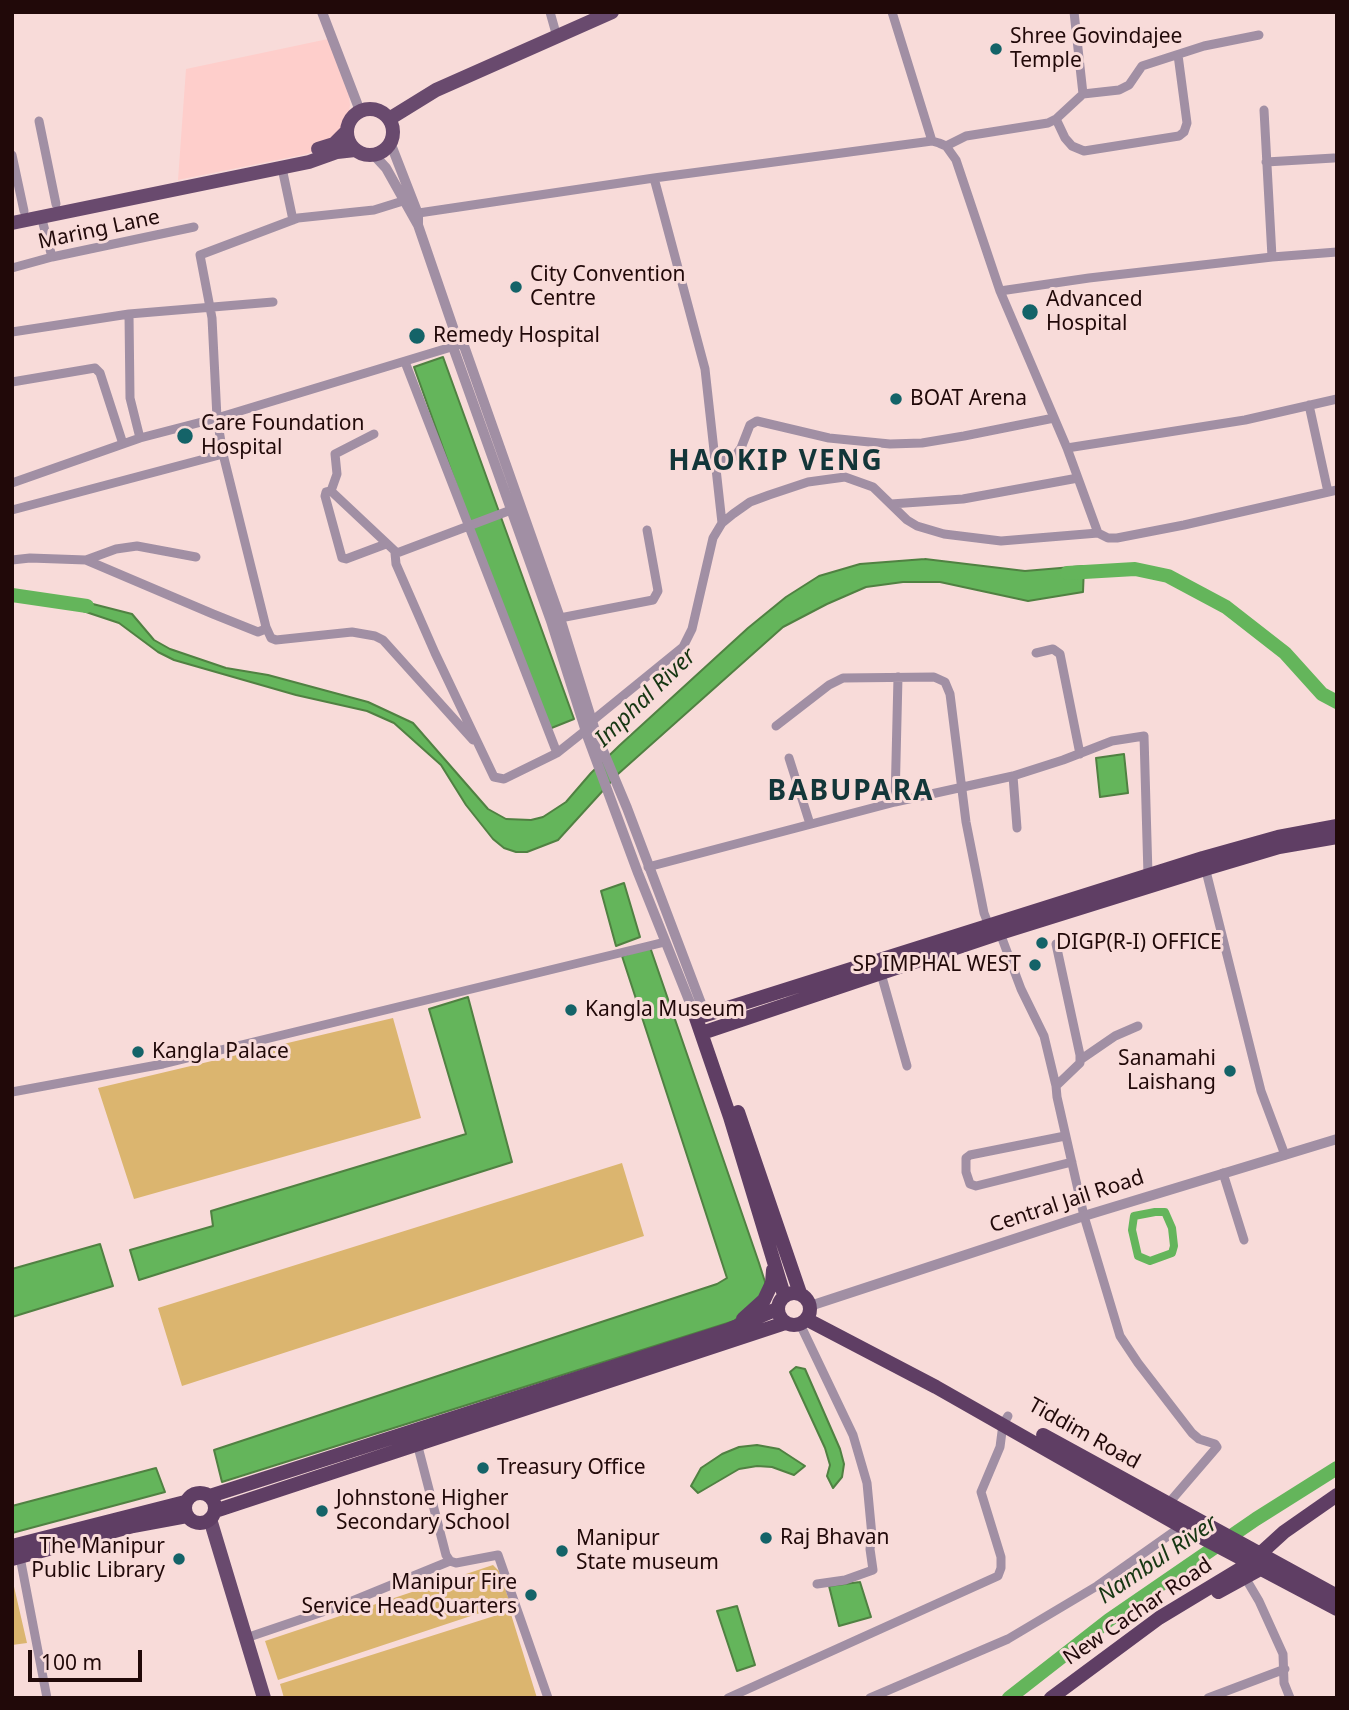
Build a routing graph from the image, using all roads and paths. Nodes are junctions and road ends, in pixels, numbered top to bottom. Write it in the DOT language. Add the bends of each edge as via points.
graph roads {
  1 [pos="322,12"];
  2 [pos="550,12"];
  3 [pos="612,12"];
  4 [pos="892,12"];
  5 [pos="1073,12"];
  6 [pos="592,17"];
  7 [pos="1258,36"];
  8 [pos="557,37"];
  9 [pos="1178,55"];
  10 [pos="1083,94"];
  11 [pos="1264,110"];
  12 [pos="360,111"];
  13 [pos="388,119"];
  14 [pos="1056,120"];
  15 [pos="39,121"];
  16 [pos="347,131"];
  17 [pos="932,141"];
  18 [pos="390,142"];
  19 [pos="946,146"];
  20 [pos="355,150"];
  21 [pos="12,155"];
  22 [pos="374,155"];
  23 [pos="1334,158"];
  24 [pos="1266,162"];
  25 [pos="282,168"];
  26 [pos="654,178"];
  27 [pos="403,201"];
  28 [pos="57,204"];
  29 [pos="18,212"];
  30 [pos="41,216"];
  31 [pos="415,218"];
  32 [pos="293,220"];
  33 [pos="12,223"];
  34 [pos="194,227"];
  35 [pos="1337,252"];
  36 [pos="52,257"];
  37 [pos="1272,257"];
  38 [pos="12,268"];
  39 [pos="1000,291"];
  40 [pos="273,302"];
  41 [pos="211,306"];
  42 [pos="129,314"];
  43 [pos="12,332"];
  44 [pos="458,345"];
  45 [pos="405,362"];
  46 [pos="12,382"];
  47 [pos="1337,399"];
  48 [pos="1309,405"];
  49 [pos="217,418"];
  50 [pos="1054,418"];
  51 [pos="374,434"];
  52 [pos="140,438"];
  53 [pos="123,444"];
  54 [pos="1067,448"];
  55 [pos="223,454"];
  56 [pos="714,457"];
  57 [pos="1078,478"];
  58 [pos="12,483"];
  59 [pos="331,491"];
  60 [pos="1332,491"];
  61 [pos="891,504"];
  62 [pos="12,510"];
  63 [pos="505,512"];
  64 [pos="722,523"];
  65 [pos="467,527"];
  66 [pos="647,530"];
  67 [pos="1098,533"];
  68 [pos="386,544"];
  69 [pos="395,553"];
  70 [pos="196,556"];
  71 [pos="12,560"];
  72 [pos="86,560"];
  73 [pos="560,618"];
  74 [pos="266,628"];
  75 [pos="1036,653"];
  76 [pos="898,677"];
  77 [pos="776,726"];
  78 [pos="590,731"];
  79 [pos="480,748"];
  80 [pos="557,754"];
  81 [pos="1080,754"];
  82 [pos="789,758"];
  83 [pos="1013,776"];
  84 [pos="962,787"];
  85 [pos="895,802"];
  86 [pos="622,809"];
  87 [pos="810,824"];
  88 [pos="1337,826"];
  89 [pos="1017,828"];
  90 [pos="1337,837"];
  91 [pos="1204,863"];
  92 [pos="648,867"];
  93 [pos="1148,875"];
  94 [pos="994,929"];
  95 [pos="665,942"];
  96 [pos="1056,944"];
  97 [pos="879,966"];
  98 [pos="807,989"];
  99 [pos="701,1016"];
  100 [pos="1138,1026"];
  101 [pos="706,1032"];
  102 [pos="1080,1060"];
  103 [pos="906,1066"];
  104 [pos="1056,1086"];
  105 [pos="12,1092"];
  106 [pos="1065,1136"];
  107 [pos="1337,1139"];
  108 [pos="1285,1154"];
  109 [pos="1072,1162"];
  110 [pos="1223,1173"];
  111 [pos="1084,1216"];
  112 [pos="1244,1240"];
  113 [pos="774,1262"];
  114 [pos="800,1293"];
  115 [pos="784,1295"];
  116 [pos="777,1309"];
  117 [pos="807,1315"];
  118 [pos="785,1323"];
  119 [pos="728,1330"];
  120 [pos="1005,1420"];
  121 [pos="417,1443"];
  122 [pos="1337,1494"];
  123 [pos="210,1496"];
  124 [pos="1168,1504"];
  125 [pos="186,1509"];
  126 [pos="209,1517"];
  127 [pos="1186,1522"];
  128 [pos="1205,1532"];
  129 [pos="15,1554"];
  130 [pos="450,1561"];
  131 [pos="1251,1564"];
  132 [pos="817,1584"];
  133 [pos="226,1587"];
  134 [pos="1337,1596"];
  135 [pos="1337,1609"];
  136 [pos="246,1638"];
  137 [pos="1285,1669"];
  138 [pos="892,1688"];
  139 [pos="47,1698"];
  140 [pos="255,1698"];
  141 [pos="264,1698"];
  142 [pos="548,1698"];
  143 [pos="728,1698"];
  144 [pos="870,1698"];
  145 [pos="897,1698"];
  146 [pos="1051,1698"];
  147 [pos="1065,1698"];
  148 [pos="1208,1698"];
  149 [pos="1290,1698"];
  1 -- 12 [label="street"];
  2 -- 8 [label="street"];
  3 -- 6 [label="main road"];
  4 -- 17 [label="street"];
  5 -- 10 [label="street"];
  6 -- 8 [label="main road"];
  7 -- 9 [label="street"];
  8 -- 13 [label="main road" via="436,90"];
  9 -- 10 [label="street" via="1142,66 1124,88"];
  9 -- 14 [label="street" via="1187,123 1179,135 1084,151 1065,138"];
  10 -- 14 [label="street"];
  11 -- 24 [label="street"];
  12 -- 13 [label="main road" via="375,110"];
  12 -- 16 [label="main road" via="349,121"];
  13 -- 18 [label="main road" via="393,135"];
  14 -- 19 [label="street" via="966,136"];
  15 -- 28 [label="street"];
  16 -- 20 [label="main road"];
  16 -- 28 [label="main road" via="334,144 307,154"];
  17 -- 19 [label="street"];
  17 -- 26 [label="street"];
  18 -- 22 [label="main road"];
  18 -- 31 [label="street"];
  19 -- 39 [label="street" via="956,160"];
  20 -- 22 [label="main road"];
  20 -- 25 [label="main road"];
  21 -- 29 [label="street"];
  22 -- 27 [label="street"];
  23 -- 24 [label="street"];
  24 -- 37 [label="street"];
  25 -- 30 [label="main road"];
  25 -- 32 [label="street"];
  26 -- 31 [label="street"];
  26 -- 56 [label="street" via="705,369"];
  27 -- 31 [label="street"];
  27 -- 32 [label="street" via="374,211"];
  28 -- 29 [label="main road"];
  30 -- 33 [label="main road"];
  30 -- 36 [label="street"];
  31 -- 44 [label="street"];
  32 -- 41 [label="street" via="202,253"];
  34 -- 36 [label="street, Maring Lane"];
  35 -- 37 [label="street"];
  36 -- 38 [label="street, Maring Lane"];
  37 -- 39 [label="street"];
  39 -- 50 [label="street"];
  40 -- 41 [label="street"];
  41 -- 42 [label="street"];
  41 -- 49 [label="street"];
  42 -- 43 [label="street"];
  42 -- 52 [label="street" via="130,392"];
  44 -- 45 [label="street"];
  44 -- 63 [label="street"];
  44 -- 73 [label="street"];
  45 -- 49 [label="street"];
  45 -- 65 [label="street"];
  46 -- 53 [label="street" via="95,368"];
  47 -- 48 [label="street"];
  48 -- 54 [label="street" via="1245,421"];
  48 -- 60 [label="street"];
  49 -- 52 [label="street"];
  49 -- 55 [label="street"];
  50 -- 54 [label="street"];
  50 -- 56 [label="street" via="922,443 829,438 757,421 750,425 735,456"];
  51 -- 59 [label="street" via="335,454 337,473"];
  52 -- 53 [label="street"];
  53 -- 58 [label="street"];
  54 -- 57 [label="street"];
  55 -- 62 [label="street"];
  55 -- 74 [label="street"];
  56 -- 64 [label="street"];
  57 -- 61 [label="street" via="963,499"];
  57 -- 67 [label="street"];
  59 -- 68 [label="street"];
  59 -- 68 [label="street" via="325,496 342,558"];
  60 -- 67 [label="street" via="1184,526 1117,538"];
  61 -- 64 [label="street" via="864,483 836,478 808,482 750,502"];
  61 -- 67 [label="street" via="917,526 944,534 1001,541"];
  63 -- 65 [label="street"];
  63 -- 78 [label="street"];
  64 -- 78 [label="street" via="713,538 689,639"];
  65 -- 69 [label="street"];
  65 -- 80 [label="street"];
  66 -- 73 [label="street" via="658,591 653,600"];
  68 -- 69 [label="street"];
  69 -- 79 [label="street"];
  70 -- 72 [label="street" via="137,546"];
  71 -- 72 [label="street"];
  72 -- 74 [label="street" via="258,632"];
  73 -- 78 [label="street"];
  74 -- 79 [label="street" via="276,640 352,632 383,640"];
  75 -- 81 [label="street" via="1053,649 1060,654"];
  76 -- 77 [label="street" via="837,681"];
  76 -- 84 [label="street" via="934,677 948,686"];
  76 -- 85 [label="street"];
  78 -- 80 [label="street"];
  78 -- 86 [label="street"];
  79 -- 80 [label="street" via="492,775 499,779"];
  81 -- 83 [label="street"];
  81 -- 93 [label="street" via="1112,741 1144,736"];
  82 -- 87 [label="street"];
  83 -- 84 [label="street"];
  83 -- 89 [label="street"];
  84 -- 85 [label="street"];
  84 -- 94 [label="street" via="979,891"];
  85 -- 87 [label="street"];
  86 -- 92 [label="street"];
  86 -- 95 [label="street"];
  87 -- 92 [label="street"];
  88 -- 91 [label="highway" via="1278,836"];
  90 -- 91 [label="highway"];
  91 -- 93 [label="highway"];
  91 -- 94 [label="highway"];
  91 -- 108 [label="street" via="1254,1065"];
  92 -- 99 [label="street"];
  93 -- 94 [label="highway"];
  94 -- 97 [label="highway"];
  94 -- 104 [label="street" via="1044,1036"];
  95 -- 99 [label="street"];
  95 -- 105 [label="street" via="163,1064"];
  96 -- 102 [label="street"];
  97 -- 98 [label="highway"];
  97 -- 103 [label="street"];
  98 -- 99 [label="highway"];
  98 -- 101 [label="highway"];
  99 -- 101 [label="highway"];
  100 -- 102 [label="street"];
  101 -- 113 [label="highway"];
  101 -- 114 [label="highway"];
  102 -- 104 [label="street"];
  104 -- 106 [label="street"];
  106 -- 109 [label="street"];
  106 -- 109 [label="street" via="970,1155 966,1172 970,1184 976,1186"];
  107 -- 108 [label="street, Central Jail Road"];
  108 -- 110 [label="street, Central Jail Road"];
  109 -- 111 [label="street"];
  110 -- 111 [label="street, Central Jail Road"];
  110 -- 112 [label="street"];
  111 -- 117 [label="street, Central Jail Road"];
  111 -- 124 [label="street" via="1120,1336 1192,1433 1217,1447"];
  113 -- 115 [label="highway"];
  113 -- 119 [label="highway" via="764,1300"];
  114 -- 115 [label="highway"];
  114 -- 117 [label="highway"];
  115 -- 116 [label="highway"];
  116 -- 118 [label="highway"];
  116 -- 119 [label="highway"];
  117 -- 118 [label="highway"];
  117 -- 120 [label="highway"];
  117 -- 132 [label="street" via="853,1434 867,1483 872,1536 873,1570"];
  118 -- 121 [label="highway"];
  119 -- 123 [label="highway"];
  120 -- 124 [label="highway, Tiddim Road"];
  120 -- 127 [label="highway"];
  120 -- 143 [label="street" via="1000,1447 981,1492 1001,1557 998,1576"];
  121 -- 126 [label="highway"];
  121 -- 130 [label="street"];
  122 -- 131 [label="highway" via="1299,1520"];
  123 -- 125 [label="highway" via="195,1492"];
  123 -- 126 [label="highway" via="215,1505"];
  124 -- 127 [label="highway, Tiddim Road"];
  125 -- 126 [label="highway" via="194,1522"];
  125 -- 129 [label="highway"];
  126 -- 133 [label="main road"];
  127 -- 128 [label="highway"];
  127 -- 138 [label="street" via="1097,1586 1008,1639"];
  128 -- 131 [label="highway"];
  128 -- 131 [label="highway"];
  129 -- 139 [label="street"];
  130 -- 136 [label="street"];
  130 -- 142 [label="street" via="498,1555"];
  131 -- 134 [label="highway"];
  131 -- 135 [label="highway"];
  131 -- 137 [label="street" via="1259,1601"];
  131 -- 146 [label="highway, New Cachar Road" via="1159,1618"];
  131 -- 147 [label="highway, New Cachar Road"];
  133 -- 136 [label="main road"];
  133 -- 140 [label="main road"];
  136 -- 141 [label="main road"];
  137 -- 148 [label="street"];
  137 -- 149 [label="street"];
  138 -- 144 [label="street"];
  138 -- 145 [label="street"];
}
